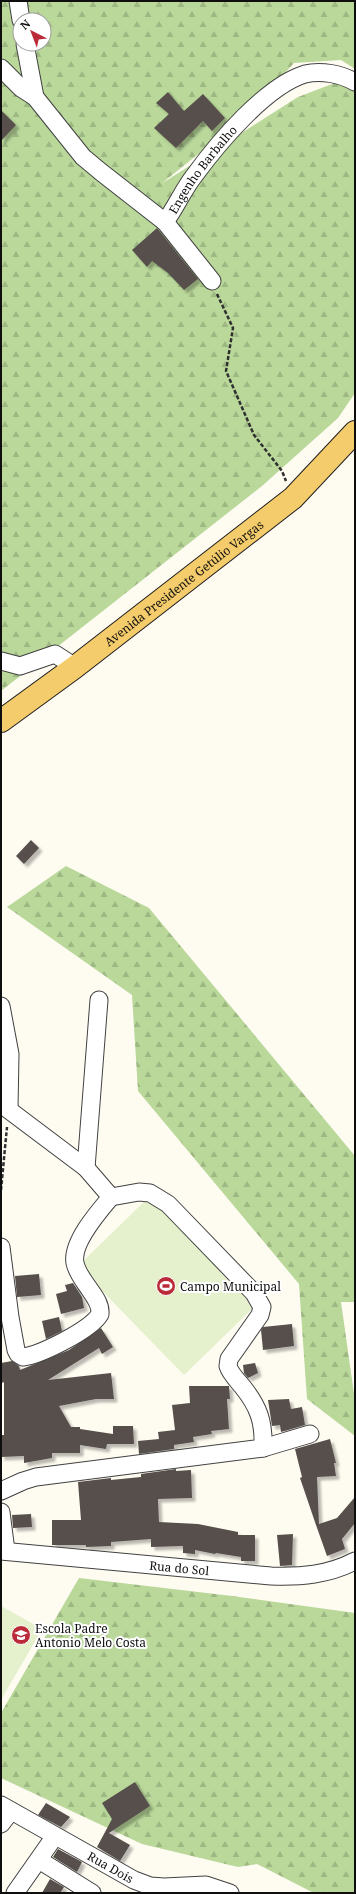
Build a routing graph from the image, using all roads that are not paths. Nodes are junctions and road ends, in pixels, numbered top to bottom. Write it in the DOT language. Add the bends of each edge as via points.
graph roads {
  1 [pos="18,1"];
  2 [pos="20,12"];
  3 [pos="27,52"];
  4 [pos="1,68"];
  5 [pos="355,82"];
  6 [pos="35,97"];
  7 [pos="165,222"];
  8 [pos="212,282"];
  9 [pos="355,432"];
  10 [pos="1,661"];
  11 [pos="75,667"];
  12 [pos="1,721"];
  13 [pos="99,1000"];
  14 [pos="1,1006"];
  15 [pos="5,1106"];
  16 [pos="86,1168"];
  17 [pos="111,1197"];
  18 [pos="1,1247"];
  19 [pos="310,1434"];
  20 [pos="263,1448"];
  21 [pos="1,1491"];
  22 [pos="1,1512"];
  23 [pos="4,1551"];
  24 [pos="355,1561"];
  25 [pos="4,1813"];
  26 [pos="55,1836"];
  27 [pos="39,1860"];
  28 [pos="224,1892"];
  29 [pos="15,1893"];
  30 [pos="92,1893"];
  1 -- 2 [label="street"];
  3 -- 6 [label="street"];
  4 -- 6 [label="street, Engenho Barbalho" via="21,88"];
  5 -- 7 [label="street, Engenho Barbalho" via="319,72 306,74 283,84 237,125 213,152 193,176"];
  6 -- 7 [label="street, Engenho Barbalho" via="83,157"];
  7 -- 8 [label="street"];
  9 -- 11 [label="main road, Avenida Presidente Getúlio Vargas" via="293,498"];
  10 -- 11 [label="street" via="20,666 55,654"];
  11 -- 12 [label="main road, Avenida Presidente Getúlio Vargas"];
  13 -- 16 [label="street"];
  14 -- 15 [label="street" via="10,1054"];
  15 -- 16 [label="street"];
  16 -- 17 [label="street"];
  17 -- 18 [label="street" via="92,1219 79,1244 75,1260 81,1276 99,1306 100,1314 92,1323 38,1354 23,1357 17,1353"];
  17 -- 20 [label="street" via="144,1192 168,1204 259,1301 262,1307 260,1315 229,1359 228,1366 260,1415 264,1432"];
  19 -- 20 [label="street"];
  20 -- 21 [label="street" via="36,1477 23,1480"];
  22 -- 23 [label="street"];
  23 -- 24 [label="street, Rua do Sol" via="300,1577 329,1572"];
  25 -- 26 [label="street, Rua Dois"];
  26 -- 27 [label="street"];
  26 -- 28 [label="street, Rua Dois" via="134,1880 150,1886 206,1885"];
  27 -- 29 [label="street"];
  27 -- 30 [label="street"];
}
